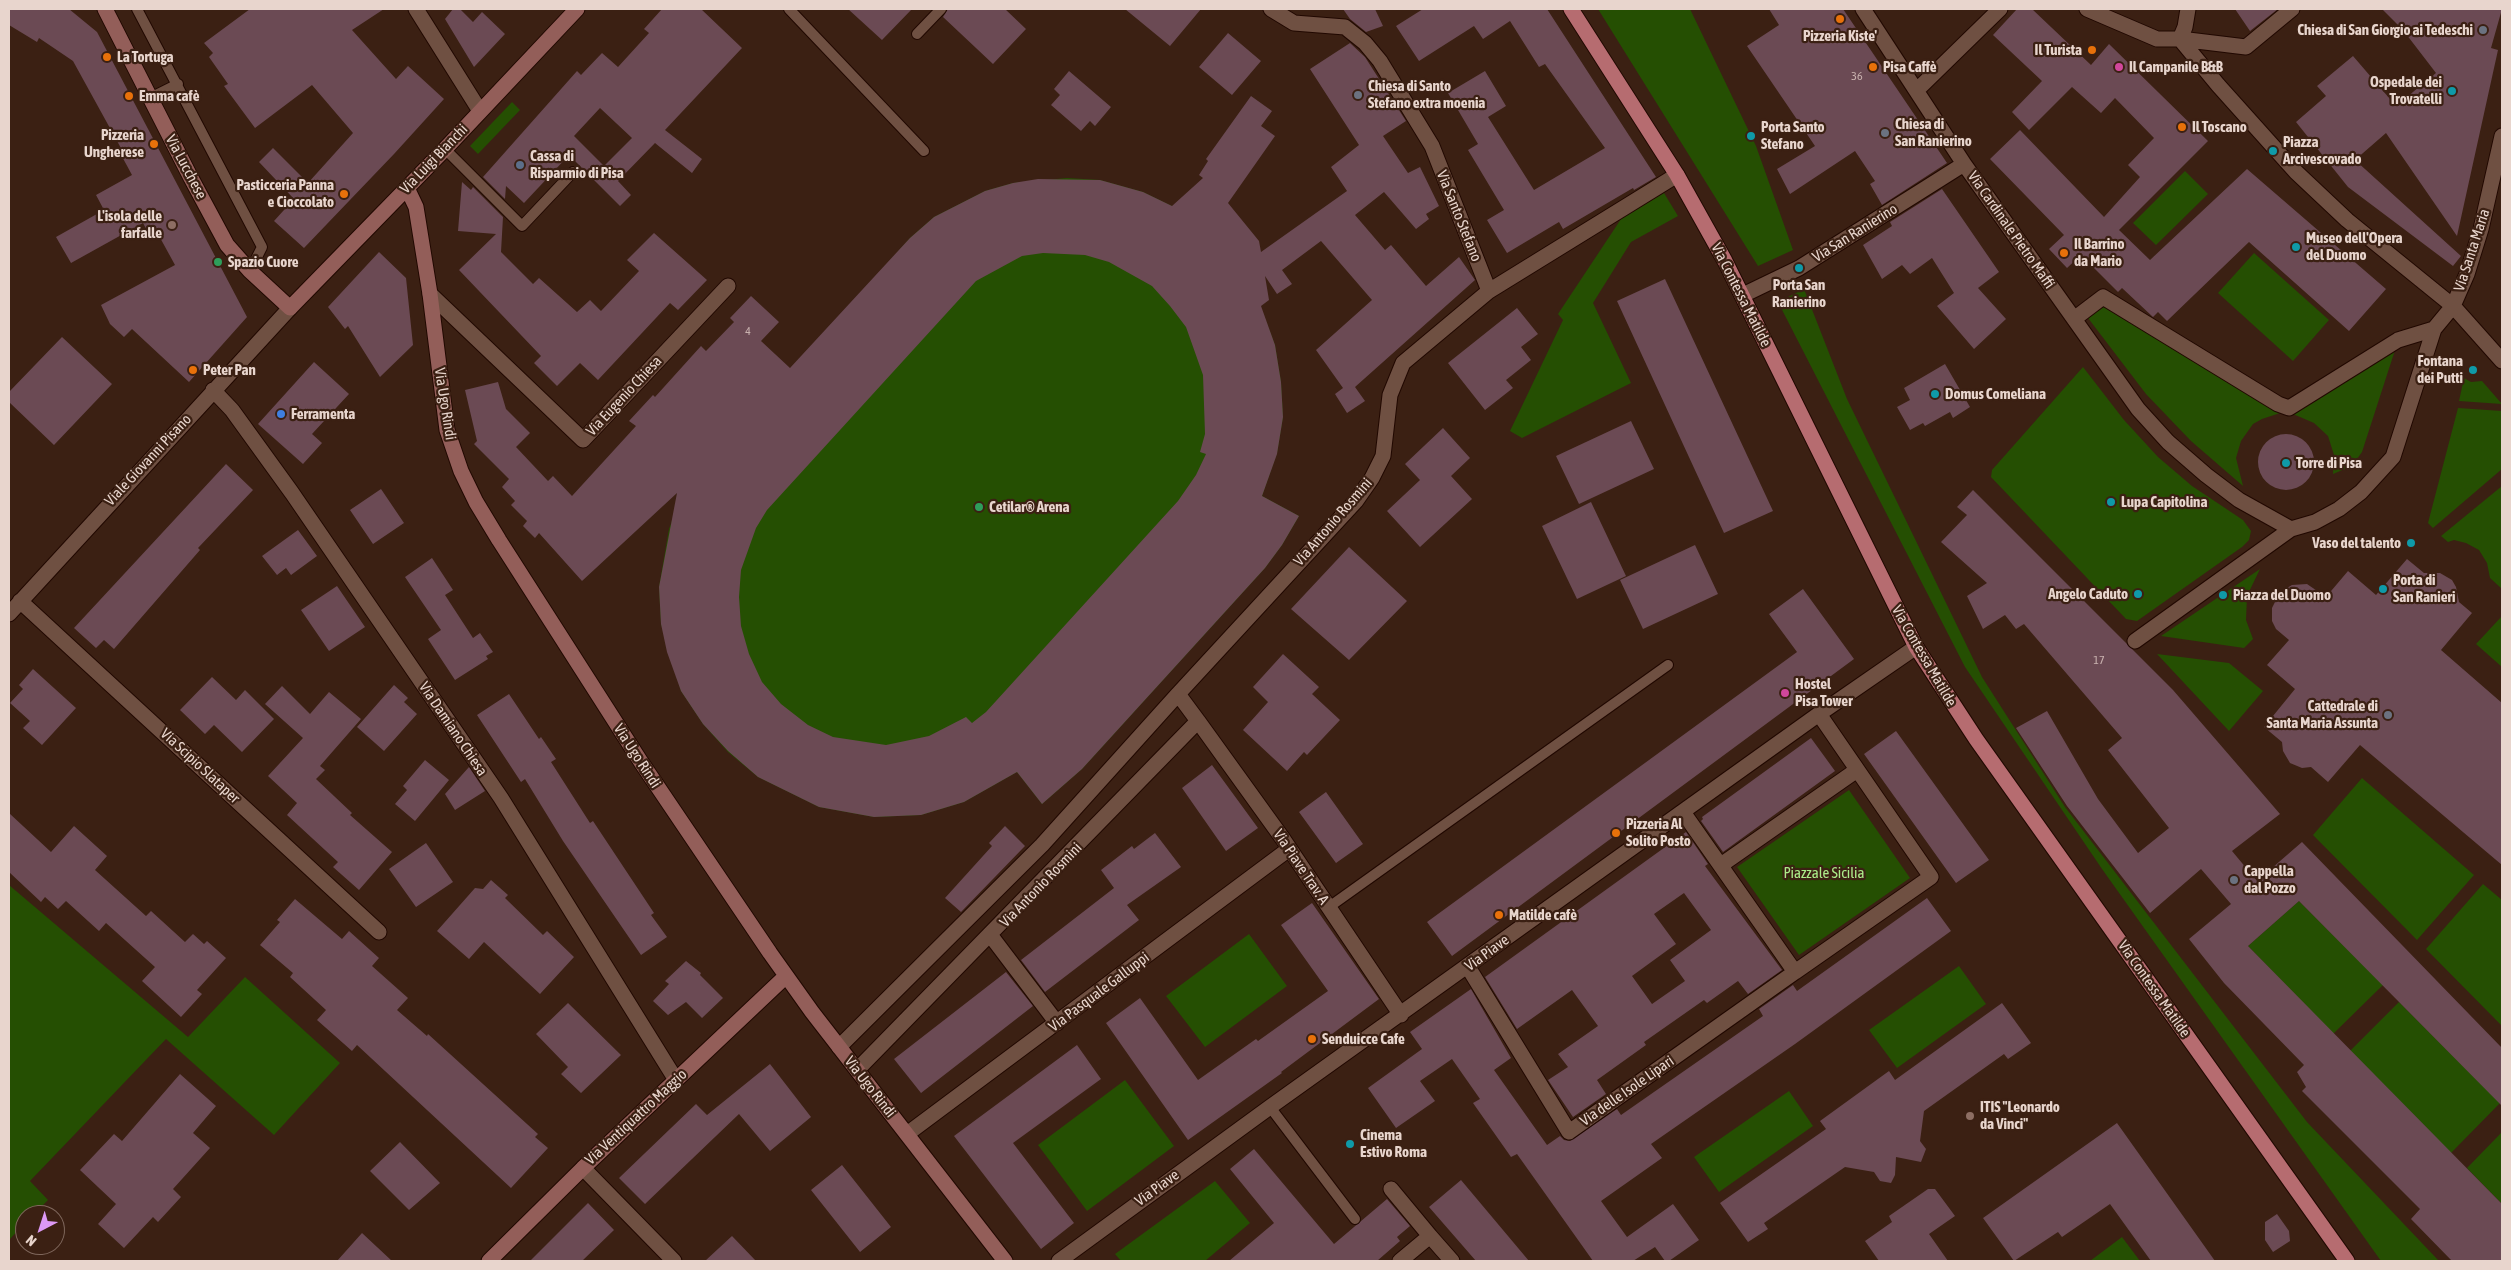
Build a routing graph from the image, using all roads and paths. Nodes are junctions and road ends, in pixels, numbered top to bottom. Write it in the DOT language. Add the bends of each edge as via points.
graph roads {
  1 [pos="105,9"];
  2 [pos="137,9"];
  3 [pos="416,9"];
  4 [pos="576,9"];
  5 [pos="789,9"];
  6 [pos="941,9"];
  7 [pos="1271,9"];
  8 [pos="1571,9"];
  9 [pos="1863,9"];
  10 [pos="2000,9"];
  11 [pos="2087,9"];
  12 [pos="2188,9"];
  13 [pos="2292,9"];
  14 [pos="917,34"];
  15 [pos="2180,39"];
  16 [pos="178,84"];
  17 [pos="1917,90"];
  18 [pos="150,98"];
  19 [pos="480,111"];
  20 [pos="2502,136"];
  21 [pos="445,149"];
  22 [pos="924,151"];
  23 [pos="1964,164"];
  24 [pos="573,172"];
  25 [pos="1677,175"];
  26 [pos="407,188"];
  27 [pos="250,271"];
  28 [pos="728,286"];
  29 [pos="1489,291"];
  30 [pos="430,294"];
  31 [pos="1742,295"];
  32 [pos="2453,306"];
  33 [pos="290,308"];
  34 [pos="2076,322"];
  35 [pos="2434,329"];
  36 [pos="2502,362"];
  37 [pos="213,390"];
  38 [pos="2290,529"];
  39 [pos="20,601"];
  40 [pos="9,614"];
  41 [pos="2135,641"];
  42 [pos="1916,647"];
  43 [pos="1668,665"];
  44 [pos="1178,694"];
  45 [pos="1819,714"];
  46 [pos="1198,721"];
  47 [pos="1857,770"];
  48 [pos="1683,812"];
  49 [pos="1290,849"];
  50 [pos="1721,865"];
  51 [pos="1329,907"];
  52 [pos="379,932"];
  53 [pos="990,936"];
  54 [pos="1468,967"];
  55 [pos="1795,972"];
  56 [pos="786,976"];
  57 [pos="1401,1015"];
  58 [pos="1057,1023"];
  59 [pos="839,1047"];
  60 [pos="857,1070"];
  61 [pos="676,1080"];
  62 [pos="1270,1107"];
  63 [pos="908,1134"];
  64 [pos="583,1168"];
  65 [pos="1391,1189"];
  66 [pos="1354,1219"];
  67 [pos="1430,1236"];
  68 [pos="489,1261"];
  69 [pos="674,1261"];
  70 [pos="1005,1261"];
  71 [pos="1060,1261"];
  72 [pos="1400,1261"];
  73 [pos="1452,1261"];
  74 [pos="2347,1261"];
  1 -- 18 [label="street, Via Lucchese"];
  2 -- 16 [label="lane"];
  3 -- 19 [label="street"];
  4 -- 19 [label="street, Via Luigi Bianchi"];
  5 -- 22 [label="lane"];
  6 -- 14 [label="lane"];
  7 -- 29 [label="street, Via Santo Stefano" via="1294,23 1345,27 1380,61 1432,146"];
  8 -- 25 [label="main road, Via Contessa Matilde"];
  9 -- 17 [label="street, Via Cardinale Pietro Maffi"];
  10 -- 17 [label="street"];
  11 -- 15 [label="street" via="2157,39"];
  12 -- 15 [label="street"];
  13 -- 15 [label="street" via="2246,47"];
  15 -- 32 [label="street" via="2296,172 2347,220"];
  16 -- 18 [label="lane"];
  16 -- 27 [label="lane" via="262,247"];
  17 -- 23 [label="street, Via Cardinale Pietro Maffi"];
  18 -- 27 [label="street, Via Lucchese" via="227,245"];
  19 -- 21 [label="street, Via Luigi Bianchi"];
  20 -- 32 [label="street, Via Santa Maria" via="2481,229"];
  21 -- 24 [label="lane" via="522,226"];
  21 -- 26 [label="street, Via Luigi Bianchi"];
  23 -- 31 [label="street, Via San Ranierino" via="1799,268"];
  23 -- 34 [label="street, Via Cardinale Pietro Maffi"];
  25 -- 29 [label="street"];
  25 -- 31 [label="main road, Via Contessa Matilde"];
  26 -- 30 [label="street, Via Ugo Rindi" via="416,207"];
  26 -- 33 [label="street, Via Luigi Bianchi"];
  27 -- 33 [label="street, Via Lucchese"];
  28 -- 30 [label="street, Via Eugenio Chiesa" via="583,440"];
  29 -- 44 [label="street, Via Antonio Rosmini" via="1403,363 1390,395 1383,456 1372,478 1356,501"];
  30 -- 56 [label="street, Via Ugo Rindi" via="447,430 476,502 641,762"];
  31 -- 42 [label="main road, Via Contessa Matilde"];
  32 -- 35 [label="street"];
  32 -- 36 [label="street"];
  33 -- 37 [label="street, Viale Giovanni Pisano"];
  34 -- 35 [label="street" via="2103,297 2289,408 2398,340"];
  34 -- 38 [label="street" via="2138,408 2168,442 2239,500"];
  35 -- 38 [label="street" via="2393,457 2339,509 2315,522"];
  37 -- 39 [label="street, Viale Giovanni Pisano"];
  37 -- 61 [label="street, Via Damiano Chiesa" via="232,410 292,493 501,798"];
  38 -- 41 [label="street"];
  39 -- 40 [label="street, Viale Giovanni Pisano"];
  39 -- 52 [label="street, Via Scipio Slataper"];
  42 -- 45 [label="street, Via Piave"];
  42 -- 74 [label="main road, Via Contessa Matilde" via="1976,739"];
  43 -- 51 [label="lane"];
  44 -- 46 [label="street"];
  44 -- 59 [label="street, Via Antonio Rosmini" via="1042,845"];
  45 -- 47 [label="street"];
  45 -- 48 [label="street, Via Piave"];
  46 -- 49 [label="street, Via Piave Trav. A"];
  46 -- 53 [label="street, Via Antonio Rosmini"];
  47 -- 50 [label="street"];
  47 -- 55 [label="street" via="1931,877"];
  48 -- 50 [label="street"];
  48 -- 54 [label="street, Via Piave"];
  49 -- 51 [label="street, Via Piave Trav. A"];
  49 -- 58 [label="street, Via Pasquale Galluppi"];
  50 -- 55 [label="street"];
  51 -- 57 [label="street, Via Piave Trav. A"];
  53 -- 58 [label="street"];
  53 -- 60 [label="street, Via Antonio Rosmini"];
  54 -- 55 [label="street, Via delle Isole Lipari" via="1569,1132"];
  54 -- 57 [label="street, Via Piave"];
  56 -- 59 [label="street, Via Ugo Rindi"];
  56 -- 61 [label="street, Via Ventiquattro Maggio"];
  57 -- 62 [label="street, Via Piave"];
  58 -- 63 [label="street, Via Pasquale Galluppi"];
  59 -- 60 [label="street, Via Ugo Rindi"];
  60 -- 63 [label="street, Via Ugo Rindi"];
  61 -- 64 [label="street, Via Ventiquattro Maggio"];
  62 -- 66 [label="lane"];
  62 -- 71 [label="street, Via Piave"];
  63 -- 70 [label="street, Via Ugo Rindi"];
  64 -- 68 [label="street, Via Ventiquattro Maggio"];
  64 -- 69 [label="street"];
  65 -- 67 [label="street"];
  67 -- 72 [label="street"];
  67 -- 73 [label="street"];
}
